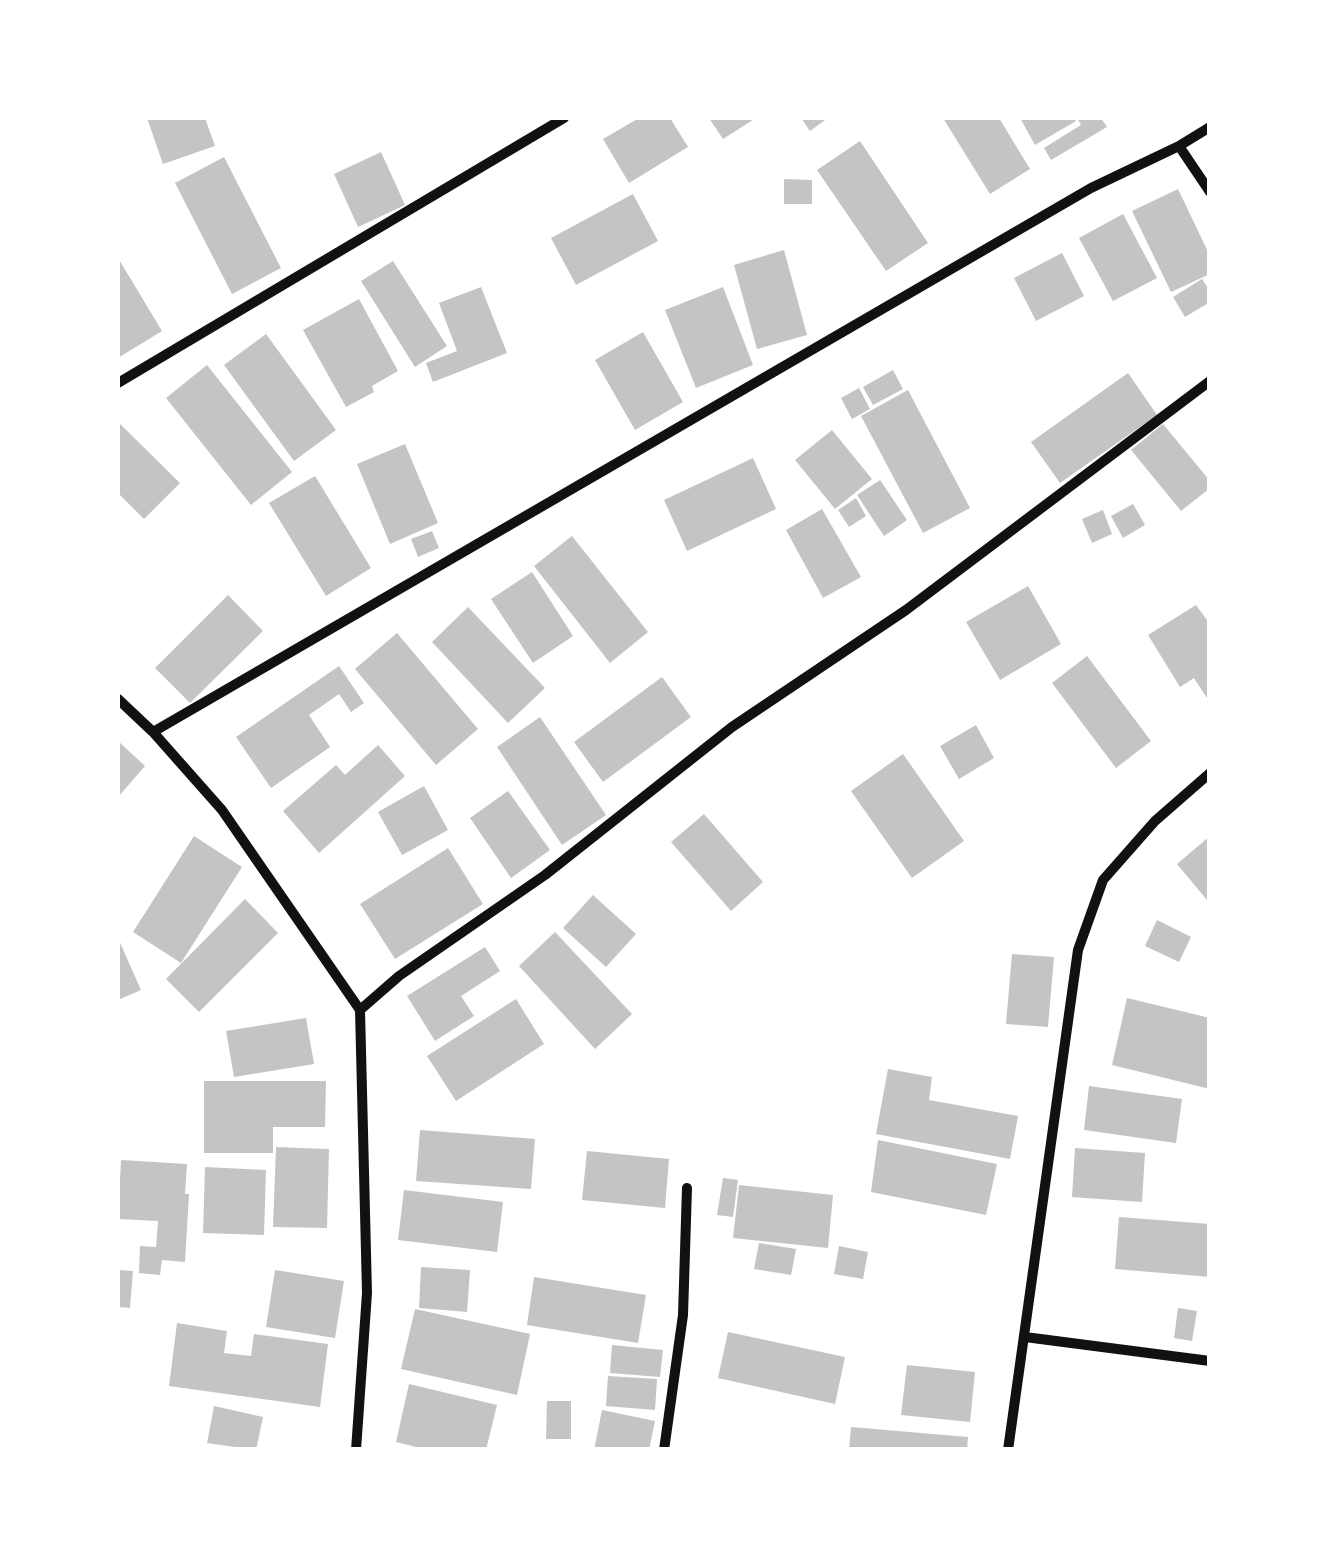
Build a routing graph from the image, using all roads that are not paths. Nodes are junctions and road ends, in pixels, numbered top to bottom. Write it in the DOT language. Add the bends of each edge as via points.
graph roads {
  1 [pos="564,118"];
  2 [pos="1210,127"];
  3 [pos="1179,146"];
  4 [pos="1210,192"];
  5 [pos="1210,381"];
  6 [pos="118,384"];
  7 [pos="118,699"];
  8 [pos="153,732"];
  9 [pos="1210,773"];
  10 [pos="360,1010"];
  11 [pos="687,1188"];
  12 [pos="1025,1337"];
  13 [pos="1210,1360"];
  14 [pos="356,1450"];
  15 [pos="664,1450"];
  16 [pos="1008,1450"];
  1 -- 6 [label="street"];
  2 -- 3 [label="street"];
  3 -- 4 [label="street"];
  3 -- 8 [label="street" via="1091,188"];
  5 -- 10 [label="street" via="906,610 732,727"];
  7 -- 8 [label="street"];
  8 -- 10 [label="street" via="222,810"];
  9 -- 12 [label="street" via="1155,820 1103,880 1078,950"];
  10 -- 14 [label="street" via="367,1293"];
  11 -- 15 [label="street" via="683,1315"];
  12 -- 13 [label="street"];
  12 -- 16 [label="street"];
}
